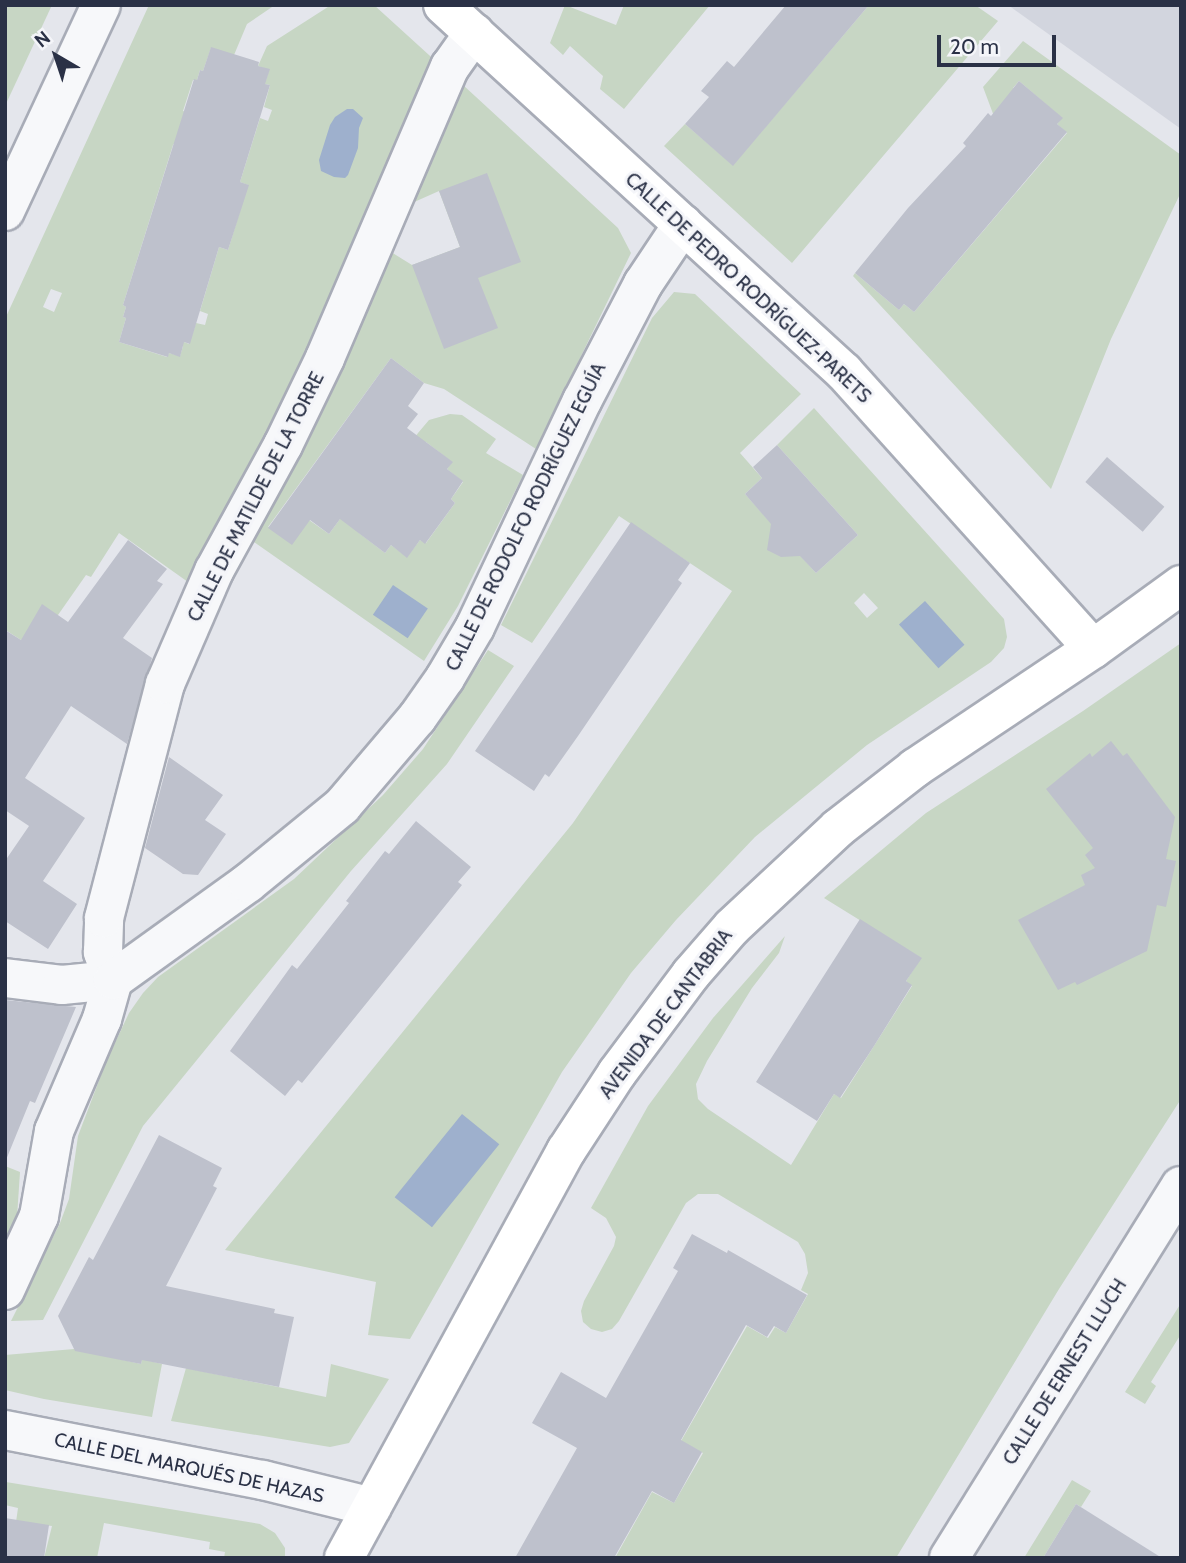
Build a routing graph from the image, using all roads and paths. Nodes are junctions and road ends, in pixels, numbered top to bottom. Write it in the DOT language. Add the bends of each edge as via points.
graph roads {
  1 [pos="101,5"];
  2 [pos="443,5"];
  3 [pos="474,33"];
  4 [pos="5,211"];
  5 [pos="683,224"];
  6 [pos="1181,584"];
  7 [pos="1093,649"];
  8 [pos="5,978"];
  9 [pos="113,980"];
  10 [pos="1181,1186"];
  11 [pos="5,1290"];
  12 [pos="5,1430"];
  13 [pos="372,1507"];
  14 [pos="344,1558"];
  15 [pos="949,1558"];
  1 -- 4 [label="street"];
  2 -- 3 [label="main road, CALLE DE PEDRO RODRÍGUEZ-PARETS"];
  3 -- 5 [label="main road, CALLE DE PEDRO RODRÍGUEZ-PARETS"];
  3 -- 9 [label="street, CALLE DE MATILDE DE LA TORRE" via="450,67 325,358 214,572 165,684 104,918 103,952"];
  5 -- 7 [label="main road, CALLE DE PEDRO RODRÍGUEZ-PARETS" via="844,372"];
  5 -- 9 [label="street, CALLE DE RODOLFO RODRÍGUEZ EGUÍA" via="643,284 582,401 475,627 417,718 342,806 248,883"];
  6 -- 7 [label="main road, AVENIDA DE CANTABRIA"];
  7 -- 13 [label="main road, AVENIDA DE CANTABRIA" via="915,768 838,828 760,899 691,974 566,1151"];
  8 -- 9 [label="street" via="62,985"];
  9 -- 11 [label="street" via="102,1018 54,1131 39,1216"];
  10 -- 15 [label="street, CALLE DE ERNEST LLUCH"];
  12 -- 13 [label="street, CALLE DEL MARQUÉS DE HAZAS" via="263,1480"];
  13 -- 14 [label="main road, AVENIDA DE CANTABRIA"];
}
